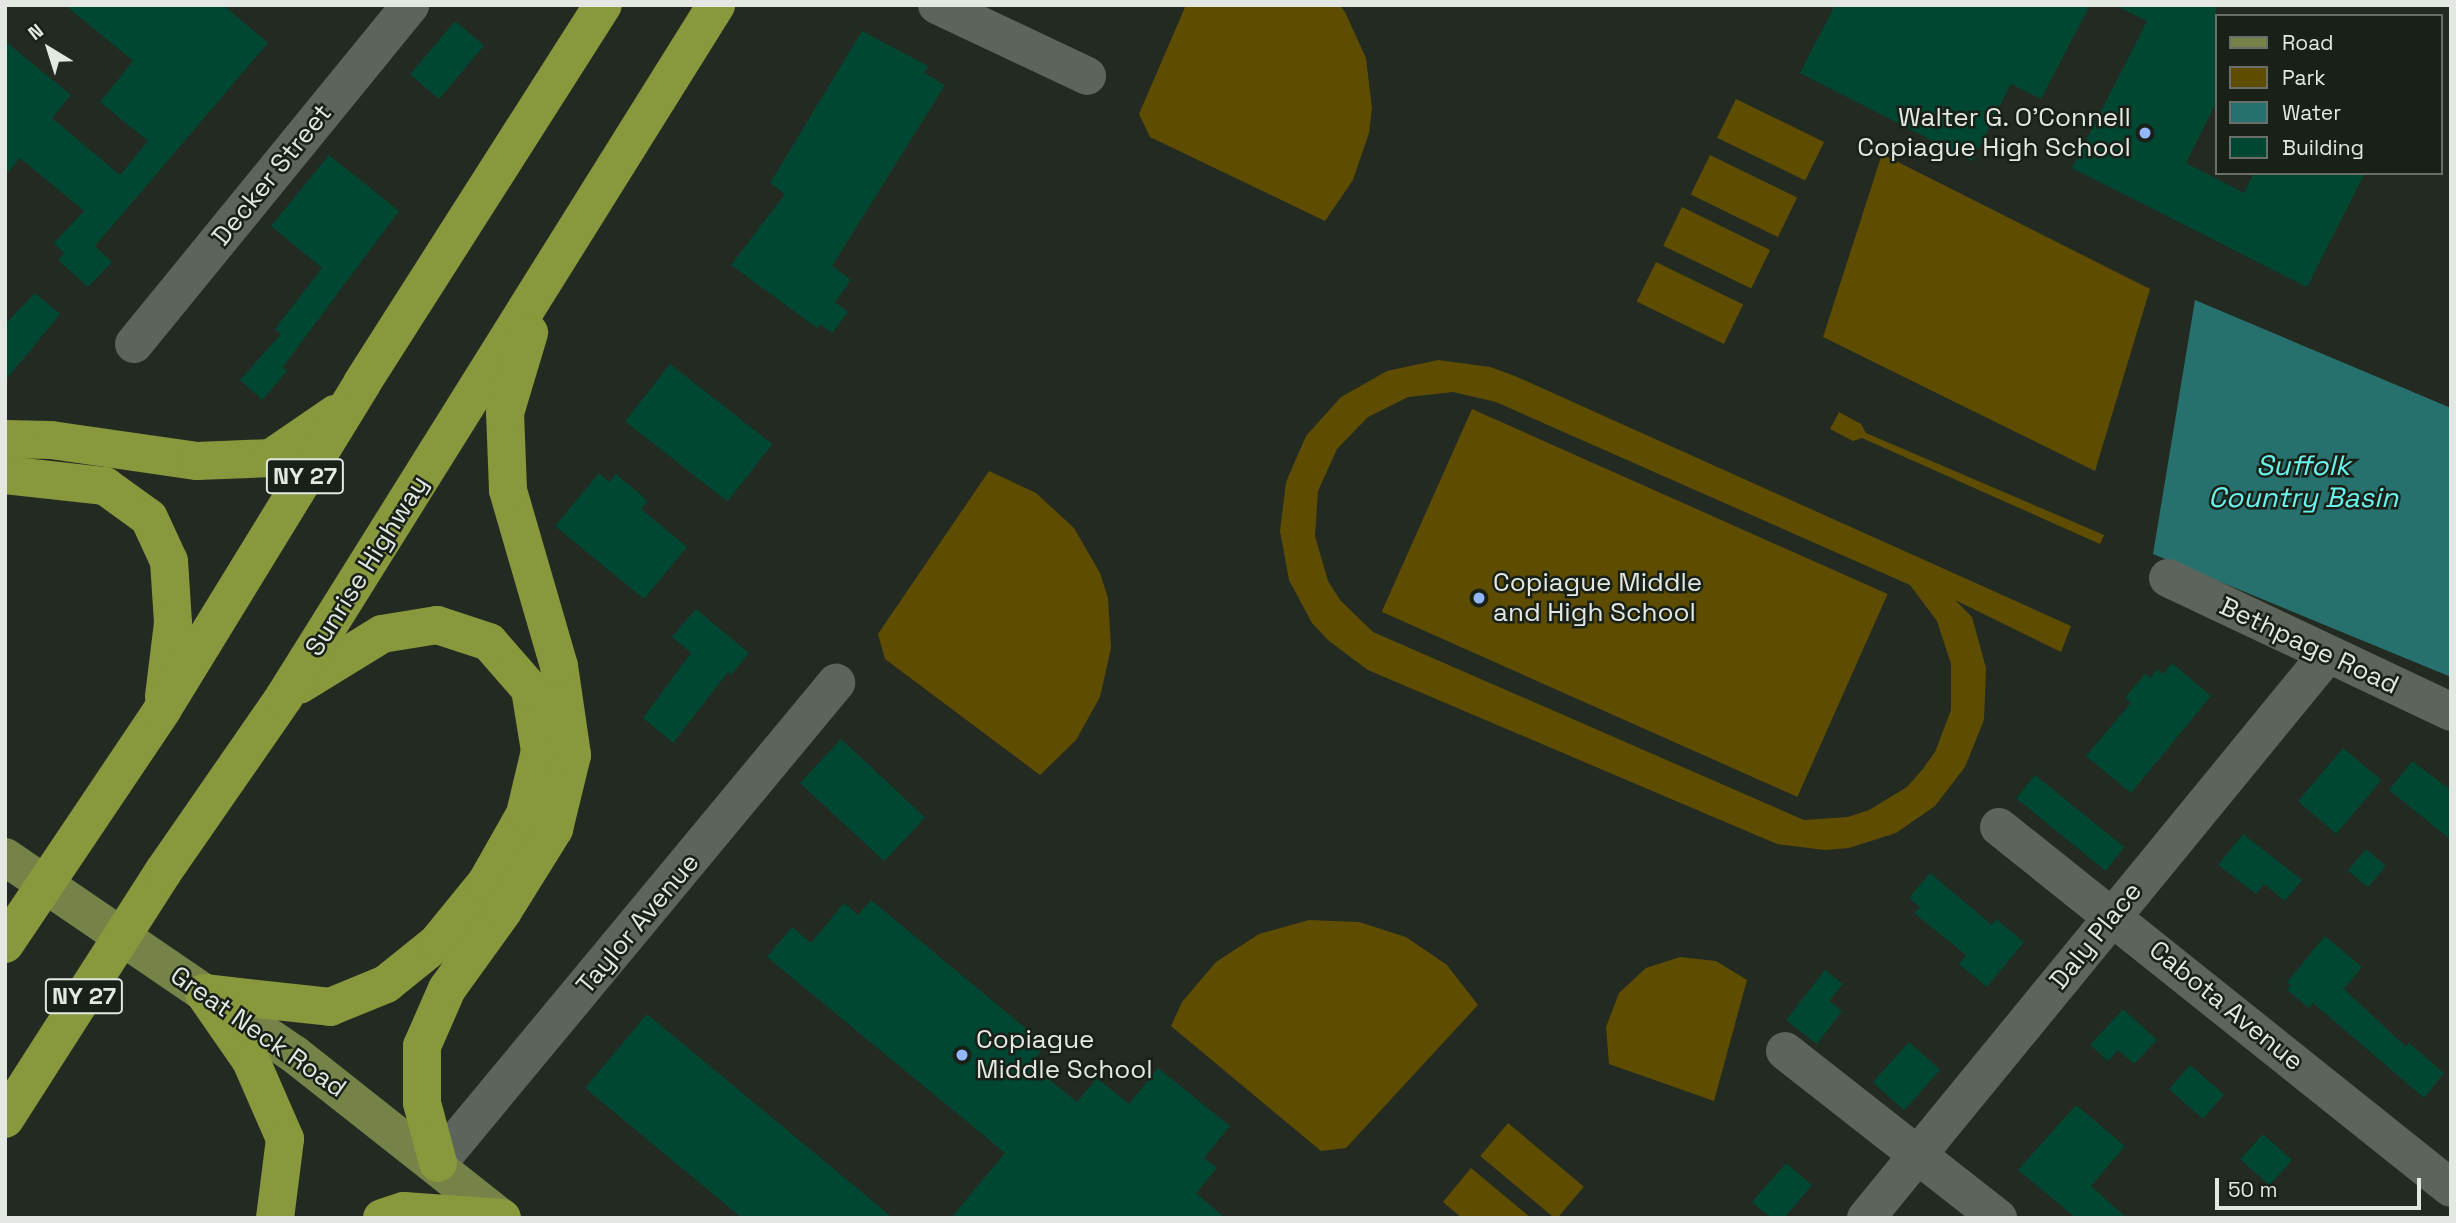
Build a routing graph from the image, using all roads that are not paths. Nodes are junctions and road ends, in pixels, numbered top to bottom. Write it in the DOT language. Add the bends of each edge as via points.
graph roads {
  1 [pos="411,5"];
  2 [pos="603,5"];
  3 [pos="716,5"];
  4 [pos="937,5"];
  5 [pos="1087,76"];
  6 [pos="542,288"];
  7 [pos="134,344"];
  8 [pos="362,383"];
  9 [pos="5,439"];
  10 [pos="5,475"];
  11 [pos="2168,578"];
  12 [pos="2327,655"];
  13 [pos="836,683"];
  14 [pos="284,697"];
  15 [pos="162,710"];
  16 [pos="2451,712"];
  17 [pos="1999,827"];
  18 [pos="5,857"];
  19 [pos="2113,915"];
  20 [pos="5,944"];
  21 [pos="205,993"];
  22 [pos="1785,1051"];
  23 [pos="5,1119"];
  24 [pos="1919,1153"];
  25 [pos="438,1163"];
  26 [pos="2451,1188"];
  27 [pos="275,1218"];
  28 [pos="382,1218"];
  29 [pos="502,1218"];
  30 [pos="1866,1218"];
  31 [pos="1998,1218"];
  1 -- 7 [label="street, Decker Street"];
  2 -- 8 [label="highway, NY 27"];
  3 -- 6 [label="highway, Sunrise Highway / NY 27"];
  4 -- 5 [label="street"];
  6 -- 14 [label="highway, Sunrise Highway / NY 27"];
  6 -- 25 [label="highway" via="505,413 508,490 559,666 572,755 554,829 447,989 422,1046 422,1103"];
  8 -- 9 [label="highway" via="329,420 271,458 197,461 51,440"];
  8 -- 15 [label="highway, NY 27"];
  10 -- 15 [label="highway" via="105,486 149,519 169,561 173,623"];
  11 -- 12 [label="street, Bethpage Road"];
  12 -- 16 [label="street, Bethpage Road"];
  12 -- 19 [label="street, Daly Place"];
  13 -- 25 [label="street, Taylor Avenue"];
  14 -- 21 [label="highway" via="320,668 382,634 437,625 489,642 530,689 540,751 524,814 485,883 438,943 386,984 330,1007"];
  14 -- 23 [label="highway, Sunrise Highway / NY 27" via="163,872"];
  15 -- 20 [label="highway, NY 27"];
  17 -- 19 [label="street, Cabota Avenue"];
  18 -- 21 [label="main road, Great Neck Road"];
  19 -- 24 [label="street, Daly Place"];
  19 -- 26 [label="street, Cabota Avenue"];
  21 -- 25 [label="main road, Great Neck Road"];
  21 -- 27 [label="highway" via="250,1061 285,1139"];
  22 -- 24 [label="street"];
  24 -- 30 [label="street, Daly Place"];
  24 -- 31 [label="street"];
  25 -- 29 [label="main road, Great Neck Road"];
  28 -- 29 [label="highway" via="404,1211"];
}
